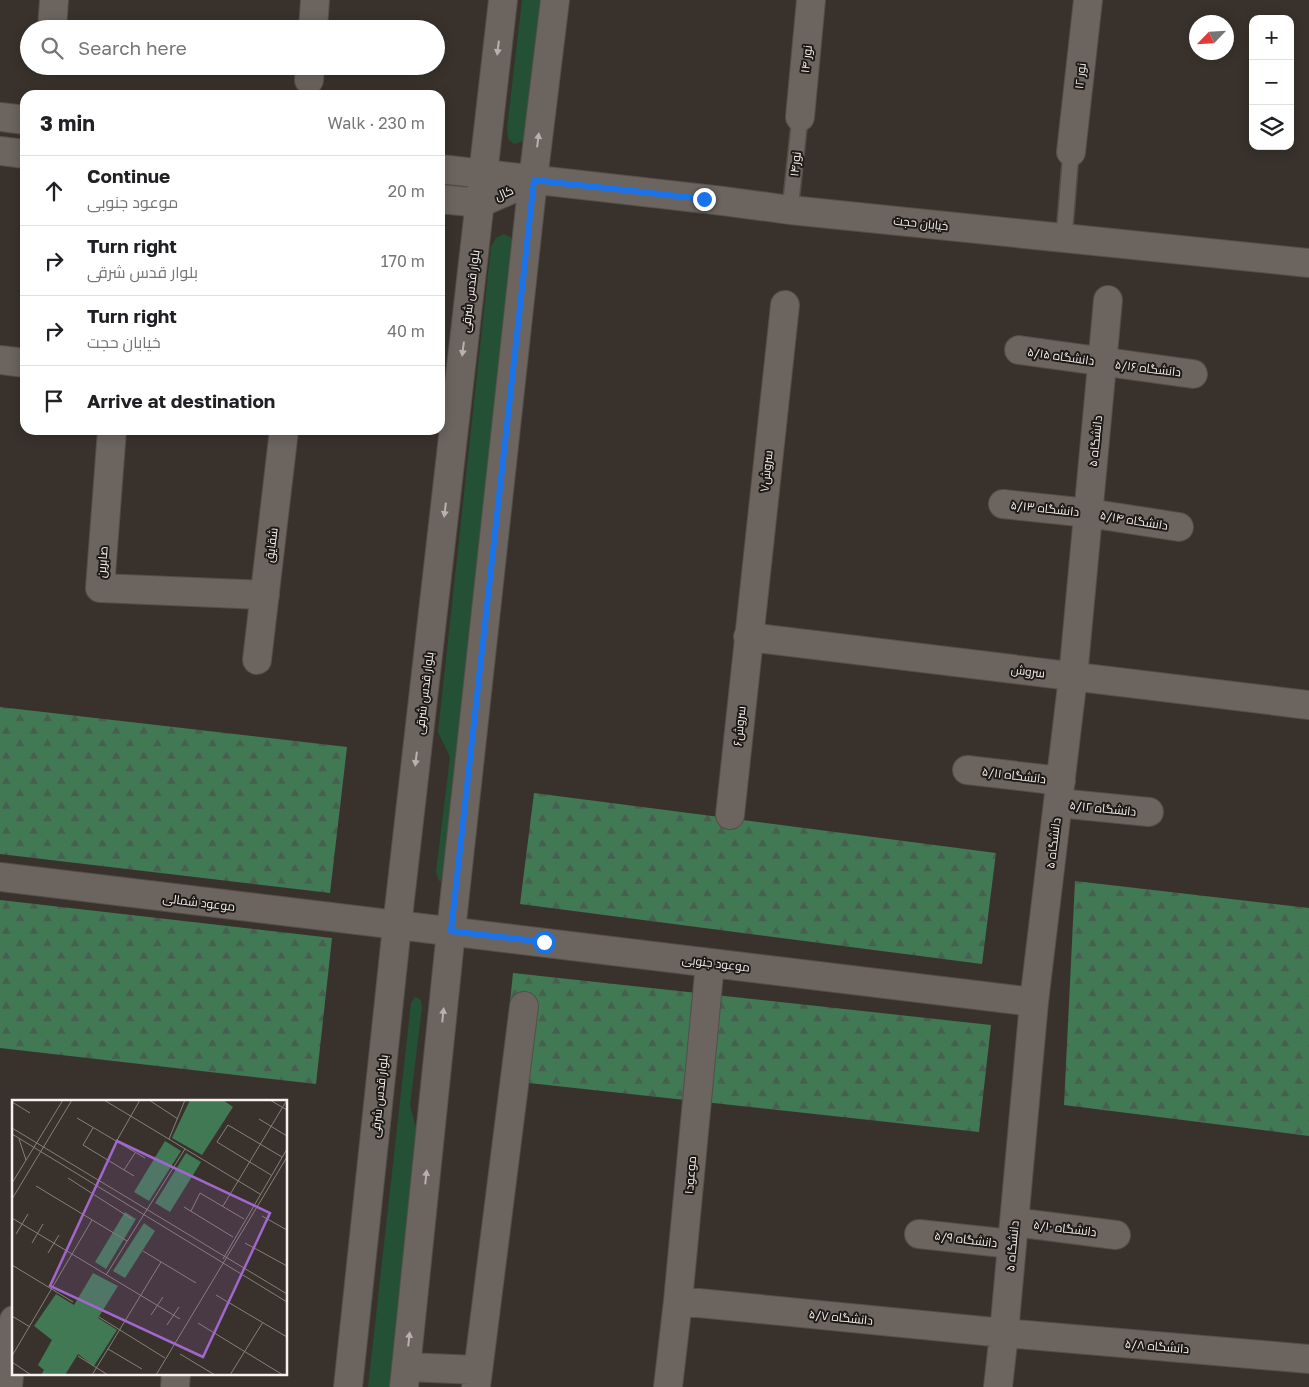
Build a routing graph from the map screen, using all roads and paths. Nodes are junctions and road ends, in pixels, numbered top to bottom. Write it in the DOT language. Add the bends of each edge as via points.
graph roads {
  1 [pos="54,0"];
  2 [pos="315,0"];
  3 [pos="503,0"];
  4 [pos="555,0"];
  5 [pos="811,0"];
  6 [pos="1088,0"];
  7 [pos="53,20"];
  8 [pos="313,20"];
  9 [pos="0,117"];
  10 [pos="800,117"];
  11 [pos="20,119"];
  12 [pos="0,151"];
  13 [pos="1071,152"];
  14 [pos="20,153"];
  15 [pos="445,170"];
  16 [pos="483,175"];
  17 [pos="534,180"];
  18 [pos="445,200"];
  19 [pos="480,203"];
  20 [pos="790,210"];
  21 [pos="1064,237"];
  22 [pos="1309,263"];
  23 [pos="1108,300"];
  24 [pos="785,306"];
  25 [pos="1019,350"];
  26 [pos="0,360"];
  27 [pos="20,362"];
  28 [pos="1103,362"];
  29 [pos="1193,374"];
  30 [pos="112,435"];
  31 [pos="283,435"];
  32 [pos="1003,504"];
  33 [pos="1088,513"];
  34 [pos="1179,527"];
  35 [pos="265,595"];
  36 [pos="748,637"];
  37 [pos="257,660"];
  38 [pos="1073,677"];
  39 [pos="1309,705"];
  40 [pos="967,770"];
  41 [pos="1059,792"];
  42 [pos="1149,812"];
  43 [pos="730,815"];
  44 [pos="0,877"];
  45 [pos="397,926"];
  46 [pos="451,931"];
  47 [pos="710,963"];
  48 [pos="1034,1002"];
  49 [pos="524,1006"];
  50 [pos="1013,1233"];
  51 [pos="920,1234"];
  52 [pos="1116,1234"];
  53 [pos="678,1301"];
  54 [pos="1004,1333"];
  55 [pos="12,1342"];
  56 [pos="1309,1360"];
  57 [pos="176,1374"];
  58 [pos="405,1377"];
  59 [pos="477,1379"];
  60 [pos="8,1387"];
  61 [pos="175,1387"];
  62 [pos="348,1387"];
  63 [pos="668,1387"];
  64 [pos="998,1387"];
  1 -- 7 [label="street"];
  2 -- 8 [label="street"];
  3 -- 16 [label="street, بلوار قدس شرقی, one-way"];
  17 -- 4 [label="street, one-way"];
  5 -- 10 [label="street, نور ۱۴"];
  6 -- 13 [label="street, نور ۱۲"];
  9 -- 11 [label="street"];
  10 -- 20 [label="lane, نور۱۴"];
  12 -- 14 [label="street"];
  13 -- 21 [label="lane"];
  15 -- 16 [label="street, کال"];
  16 -- 17 [label="street, کال"];
  16 -- 19 [label="street, بلوار قدس شرقی"];
  17 -- 19 [label="street, کال"];
  17 -- 20 [label="street, خیابان حجت"];
  17 -- 46 [label="street"];
  18 -- 19 [label="street, کال"];
  19 -- 45 [label="street, بلوار قدس شرقی, one-way"];
  20 -- 21 [label="street, خیابان حجت"];
  21 -- 22 [label="street, خیابان حجت"];
  23 -- 28 [label="street, دانشگاه ۵"];
  24 -- 36 [label="street, سروش۷"];
  25 -- 28 [label="street, دانشگاه ۵/۱۵"];
  26 -- 27 [label="street"];
  28 -- 29 [label="street, دانشگاه ۵/۱۶"];
  28 -- 33 [label="street, دانشگاه ۵"];
  30 -- 35 [label="street, صابرین" via="100,588"];
  31 -- 35 [label="street, شقایق"];
  32 -- 33 [label="street, دانشگاه ۵/۱۳"];
  33 -- 34 [label="street, دانشگاه ۵/۱۴"];
  33 -- 38 [label="street, دانشگاه ۵"];
  35 -- 37 [label="street, شقایق"];
  36 -- 38 [label="street, سروش"];
  36 -- 43 [label="street, سروش۶"];
  38 -- 39 [label="street, سروش"];
  38 -- 41 [label="street, دانشگاه ۵"];
  40 -- 41 [label="street, دانشگاه ۵/۱۱"];
  41 -- 42 [label="street, دانشگاه ۵/۱۲"];
  41 -- 48 [label="street, دانشگاه ۵"];
  44 -- 45 [label="street, موعود شمالی"];
  45 -- 46 [label="street, موعود جنوبی"];
  45 -- 62 [label="street, بلوار قدس شرقی"];
  46 -- 47 [label="street, موعود جنوبی"];
  58 -- 46 [label="street, one-way"];
  47 -- 48 [label="street, موعود جنوبی"];
  47 -- 53 [label="street, موعود۱"];
  48 -- 50 [label="street, دانشگاه ۵"];
  49 -- 59 [label="street"];
  50 -- 51 [label="street, دانشگاه ۵/۹"];
  50 -- 52 [label="street, دانشگاه ۵/۱۰"];
  50 -- 54 [label="street, دانشگاه ۵"];
  53 -- 54 [label="street, دانشگاه ۵/۷"];
  53 -- 63 [label="street, موعود۱"];
  54 -- 56 [label="street, دانشگاه ۵/۸"];
  54 -- 64 [label="street, دانشگاه ۵"];
  55 -- 60 [label="street"];
  57 -- 61 [label="street"];
  58 -- 59 [label="street"];
}
